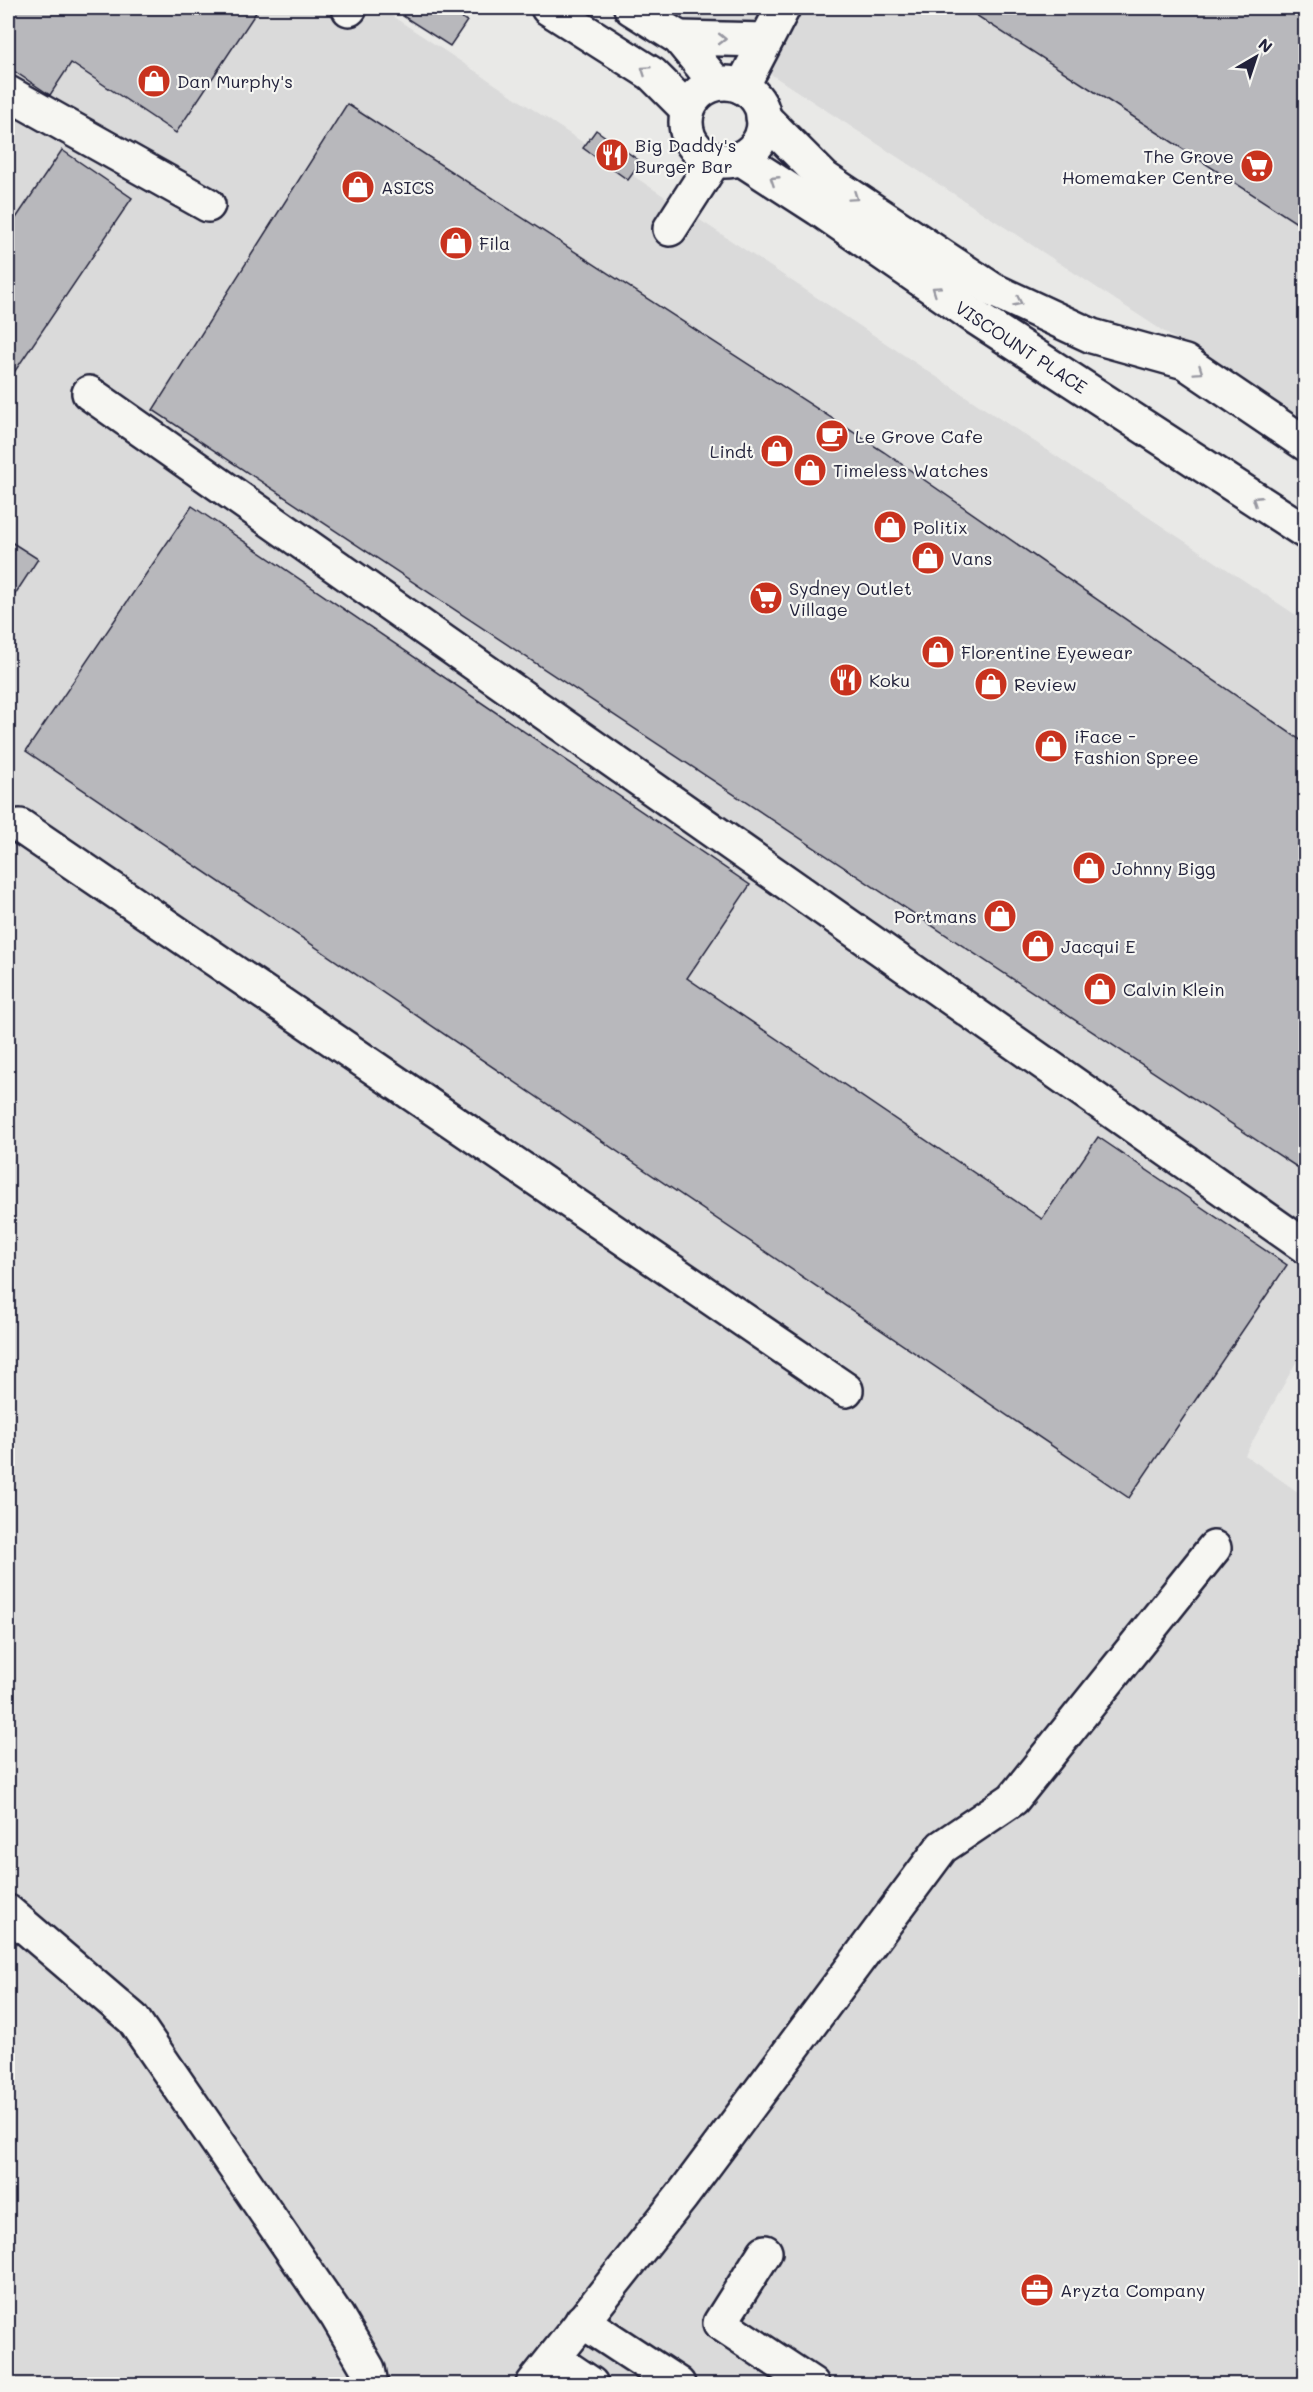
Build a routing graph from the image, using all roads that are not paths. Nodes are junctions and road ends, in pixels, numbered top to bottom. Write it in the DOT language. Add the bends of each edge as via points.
graph roads {
  1 [pos="548,8"];
  2 [pos="631,8"];
  3 [pos="783,8"];
  4 [pos="679,38"];
  5 [pos="766,40"];
  6 [pos="729,85"];
  7 [pos="8,93"];
  8 [pos="688,110"];
  9 [pos="764,117"];
  10 [pos="727,158"];
  11 [pos="208,205"];
  12 [pos="670,229"];
  13 [pos="89,393"];
  14 [pos="1305,444"];
  15 [pos="1305,532"];
  16 [pos="20,826"];
  17 [pos="1305,1247"];
  18 [pos="846,1390"];
  19 [pos="1214,1548"];
  20 [pos="8,1912"];
  21 [pos="765,2252"];
  22 [pos="582,2321"];
  23 [pos="554,2359"];
  24 [pos="371,2385"];
  25 [pos="533,2385"];
  26 [pos="591,2385"];
  27 [pos="678,2385"];
  28 [pos="812,2385"];
  8 -- 1 [label="street, one-way" via="652,74"];
  2 -- 4 [label="street"];
  3 -- 5 [label="street"];
  4 -- 5 [label="street, one-way"];
  4 -- 6 [label="street"];
  5 -- 6 [label="street"];
  6 -- 8 [label="street" via="703,89"];
  6 -- 9 [label="street" via="752,94"];
  7 -- 11 [label="street"];
  8 -- 10 [label="street" via="688,135 694,146 704,154"];
  9 -- 10 [label="street" via="759,141 751,151"];
  9 -- 14 [label="street, VISCOUNT PLACE, one-way" via="824,178 993,290 1092,336 1185,362"];
  10 -- 12 [label="street"];
  15 -- 10 [label="street, VISCOUNT PLACE, one-way" via="975,317 819,209"];
  13 -- 17 [label="street"];
  16 -- 18 [label="street"];
  19 -- 22 [label="street" via="1013,1799 942,1846 682,2196"];
  20 -- 24 [label="street" via="134,2019 337,2316 368,2369"];
  21 -- 28 [label="street" via="720,2323"];
  22 -- 23 [label="street"];
  22 -- 27 [label="street"];
  23 -- 25 [label="street"];
  23 -- 26 [label="street"];
}
